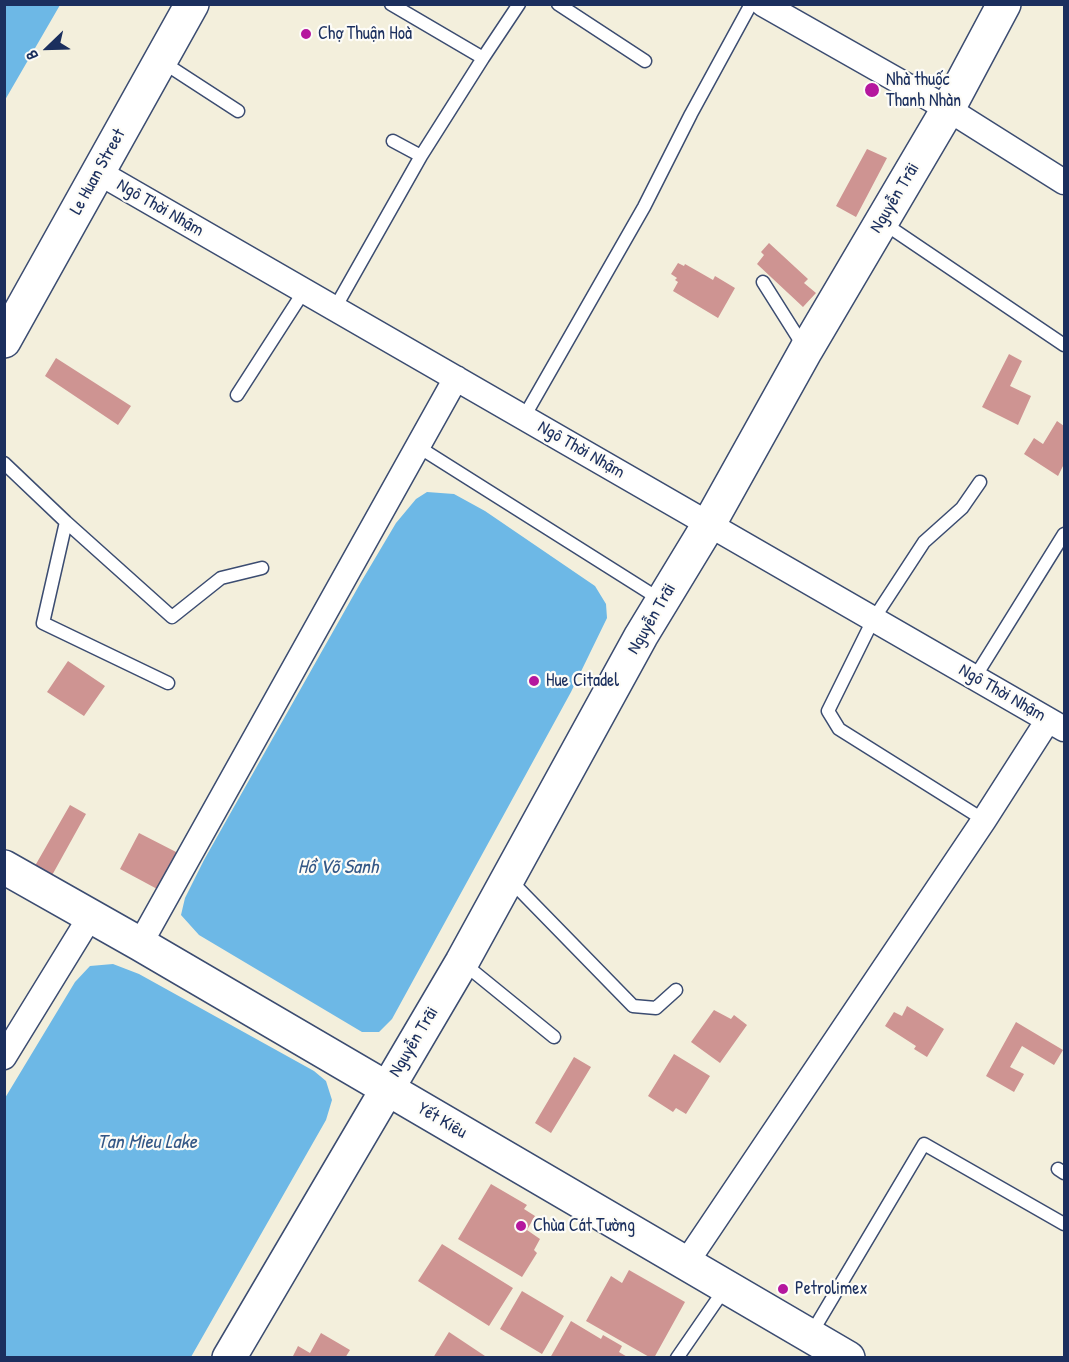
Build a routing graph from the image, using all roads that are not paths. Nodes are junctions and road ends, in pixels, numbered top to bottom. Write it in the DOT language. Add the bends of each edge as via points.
graph roads {
  1 [pos="192,4"];
  2 [pos="390,4"];
  3 [pos="519,4"];
  4 [pos="558,4"];
  5 [pos="751,4"];
  6 [pos="763,4"];
  7 [pos="1004,4"];
  8 [pos="483,58"];
  9 [pos="160,60"];
  10 [pos="645,61"];
  11 [pos="948,109"];
  12 [pos="238,111"];
  13 [pos="393,141"];
  14 [pos="422,156"];
  15 [pos="98,172"];
  16 [pos="1065,182"];
  17 [pos="881,221"];
  18 [pos="763,282"];
  19 [pos="304,291"];
  20 [pos="335,308"];
  21 [pos="4,341"];
  22 [pos="1065,345"];
  23 [pos="806,350"];
  24 [pos="456,378"];
  25 [pos="237,395"];
  26 [pos="524,417"];
  27 [pos="417,446"];
  28 [pos="4,463"];
  29 [pos="980,482"];
  30 [pos="66,522"];
  31 [pos="709,524"];
  32 [pos="1065,534"];
  33 [pos="262,568"];
  34 [pos="662,601"];
  35 [pos="873,620"];
  36 [pos="975,677"];
  37 [pos="168,683"];
  38 [pos="1056,724"];
  39 [pos="984,820"];
  40 [pos="4,867"];
  41 [pos="509,879"];
  42 [pos="90,917"];
  43 [pos="140,944"];
  44 [pos="462,962"];
  45 [pos="676,990"];
  46 [pos="554,1037"];
  47 [pos="4,1057"];
  48 [pos="386,1088"];
  49 [pos="1065,1224"];
  50 [pos="686,1263"];
  51 [pos="726,1286"];
  52 [pos="810,1335"];
  53 [pos="229,1358"];
  54 [pos="677,1358"];
  55 [pos="848,1358"];
  1 -- 9 [label="main road, Le Huan Street"];
  2 -- 8 [label="lane"];
  3 -- 8 [label="lane"];
  4 -- 10 [label="lane"];
  5 -- 26 [label="lane" via="644,207"];
  6 -- 11 [label="street"];
  7 -- 11 [label="main road, Nguyễn Trãi"];
  8 -- 14 [label="lane"];
  9 -- 12 [label="lane"];
  9 -- 15 [label="main road, Le Huan Street"];
  11 -- 16 [label="street"];
  11 -- 17 [label="main road, Nguyễn Trãi"];
  13 -- 14 [label="lane"];
  14 -- 20 [label="lane"];
  15 -- 19 [label="street, Ngô Thời Nhậm"];
  15 -- 21 [label="main road, Le Huan Street"];
  17 -- 22 [label="lane"];
  17 -- 23 [label="main road, Nguyễn Trãi"];
  18 -- 23 [label="lane"];
  19 -- 20 [label="street, Ngô Thời Nhậm"];
  19 -- 25 [label="lane"];
  20 -- 24 [label="street, Ngô Thời Nhậm"];
  23 -- 31 [label="main road, Nguyễn Trãi"];
  24 -- 26 [label="street, Ngô Thời Nhậm"];
  24 -- 27 [label="street"];
  26 -- 31 [label="street, Ngô Thời Nhậm"];
  27 -- 34 [label="lane"];
  27 -- 43 [label="street"];
  28 -- 30 [label="lane"];
  29 -- 35 [label="lane" via="962,508 924,542"];
  30 -- 33 [label="lane" via="172,617 221,578"];
  30 -- 37 [label="lane" via="43,623"];
  31 -- 34 [label="main road, Nguyễn Trãi"];
  31 -- 35 [label="street, Ngô Thời Nhậm"];
  32 -- 36 [label="lane"];
  34 -- 41 [label="main road, Nguyễn Trãi"];
  35 -- 36 [label="street, Ngô Thời Nhậm"];
  35 -- 39 [label="lane" via="828,711 839,729"];
  36 -- 38 [label="street, Ngô Thời Nhậm"];
  38 -- 39 [label="street"];
  39 -- 50 [label="street"];
  40 -- 42 [label="main road, Yết Kiêu"];
  41 -- 44 [label="main road, Nguyễn Trãi"];
  41 -- 45 [label="lane" via="633,1006 656,1008"];
  42 -- 43 [label="main road, Yết Kiêu"];
  42 -- 47 [label="street"];
  43 -- 48 [label="main road, Yết Kiêu"];
  44 -- 46 [label="lane"];
  44 -- 48 [label="main road, Nguyễn Trãi"];
  48 -- 50 [label="main road, Yết Kiêu"];
  48 -- 53 [label="main road, Nguyễn Trãi"];
  49 -- 52 [label="lane" via="924,1144"];
  50 -- 51 [label="main road, Yết Kiêu"];
  51 -- 52 [label="main road, Yết Kiêu"];
  51 -- 54 [label="lane"];
  52 -- 55 [label="main road, Yết Kiêu"];
}
